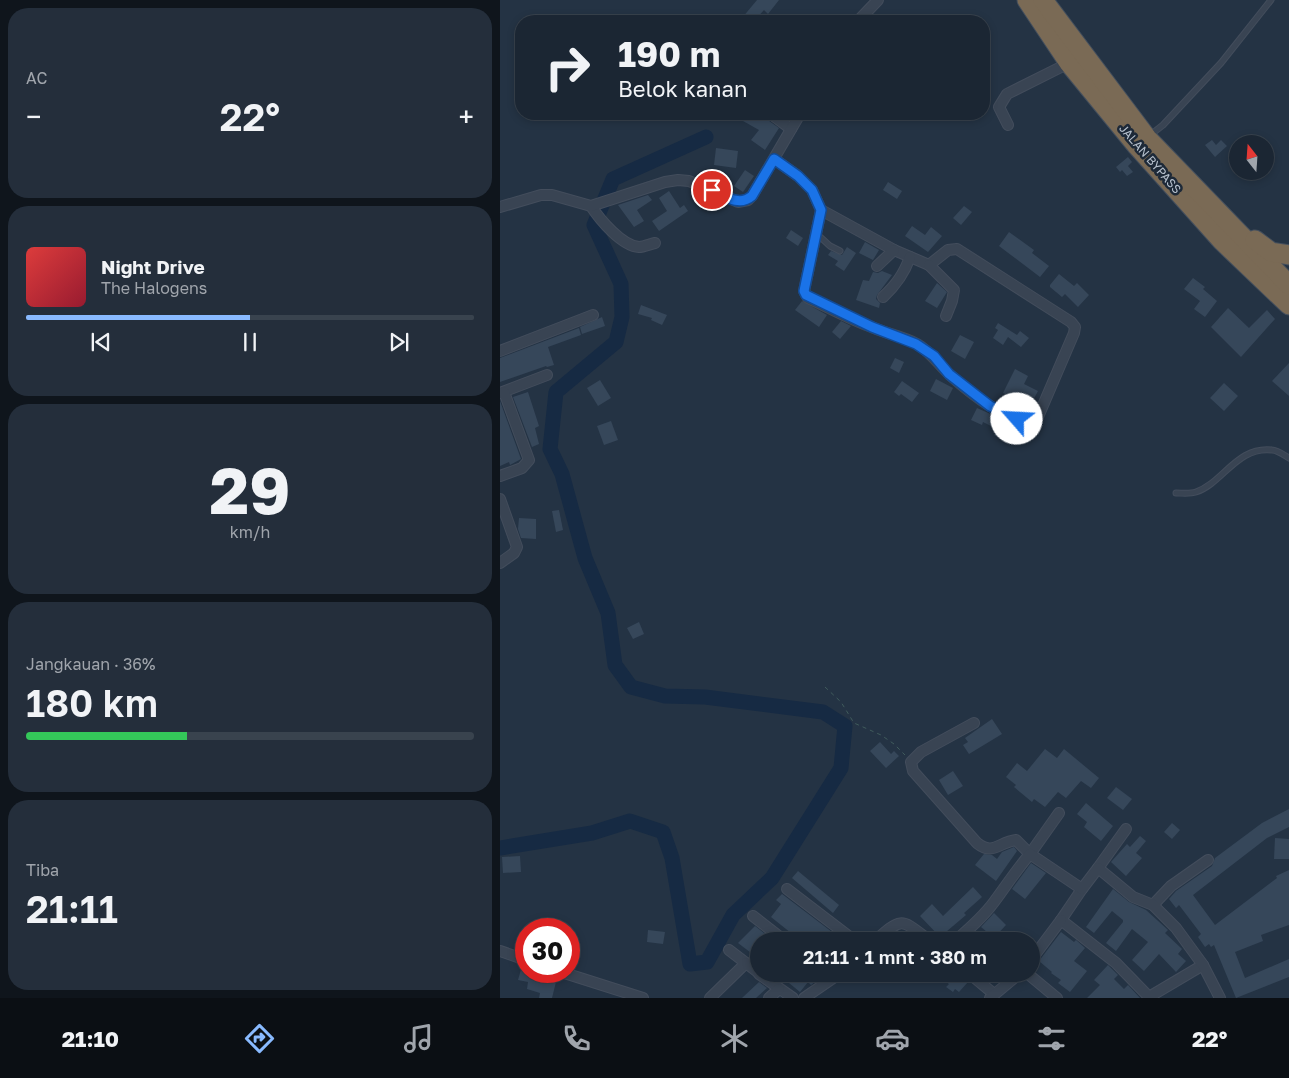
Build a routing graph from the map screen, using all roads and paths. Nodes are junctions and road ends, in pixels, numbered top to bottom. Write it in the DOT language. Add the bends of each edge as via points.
graph roads {
  1 [pos="878,0"];
  2 [pos="1027,0"];
  3 [pos="1043,0"];
  4 [pos="1271,0"];
  5 [pos="864,15"];
  6 [pos="1069,63"];
  7 [pos="779,120"];
  8 [pos="796,120"];
  9 [pos="1008,124"];
  10 [pos="791,129"];
  11 [pos="1147,138"];
  12 [pos="774,159"];
  13 [pos="1207,200"];
  14 [pos="500,207"];
  15 [pos="595,208"];
  16 [pos="821,210"];
  17 [pos="817,234"];
  18 [pos="654,242"];
  19 [pos="894,250"];
  20 [pos="840,251"];
  21 [pos="1289,255"];
  22 [pos="910,257"];
  23 [pos="929,265"];
  24 [pos="877,266"];
  25 [pos="1286,291"];
  26 [pos="884,297"];
  27 [pos="593,315"];
  28 [pos="946,316"];
  29 [pos="500,351"];
  30 [pos="547,375"];
  31 [pos="502,392"];
  32 [pos="1289,458"];
  33 [pos="500,476"];
  34 [pos="1176,493"];
  35 [pos="500,499"];
  36 [pos="503,518"];
  37 [pos="500,562"];
  38 [pos="825,687"];
  39 [pos="974,723"];
  40 [pos="911,762"];
  41 [pos="1059,813"];
  42 [pos="1126,830"];
  43 [pos="1030,854"];
  44 [pos="1208,860"];
  45 [pos="1098,868"];
  46 [pos="787,889"];
  47 [pos="1082,889"];
  48 [pos="1153,905"];
  49 [pos="753,916"];
  50 [pos="1061,920"];
  51 [pos="773,932"];
  52 [pos="842,932"];
  53 [pos="885,932"];
  54 [pos="918,932"];
  55 [pos="965,932"];
  56 [pos="1040,948"];
  57 [pos="500,950"];
  58 [pos="729,950"];
  59 [pos="515,956"];
  60 [pos="746,963"];
  61 [pos="1202,965"];
  62 [pos="750,966"];
  63 [pos="580,981"];
  64 [pos="770,982"];
  65 [pos="824,982"];
  66 [pos="978,982"];
  67 [pos="1009,982"];
  68 [pos="1038,982"];
  69 [pos="779,989"];
  70 [pos="609,994"];
  71 [pos="992,996"];
  72 [pos="1149,997"];
  73 [pos="643,998"];
  74 [pos="710,998"];
  75 [pos="769,998"];
  76 [pos="793,998"];
  77 [pos="804,998"];
  78 [pos="1057,998"];
  79 [pos="1220,998"];
  1 -- 5 [label="street"];
  2 -- 6 [label="highway, JALAN BYPASS"];
  3 -- 11 [label="highway, JALAN BYPASS"];
  4 -- 11 [label="lane" via="1221,63"];
  6 -- 9 [label="street" via="1007,94 999,107"];
  6 -- 25 [label="highway, JALAN BYPASS" via="1137,146 1222,241"];
  7 -- 10 [label="street"];
  8 -- 10 [label="street"];
  10 -- 12 [label="street"];
  11 -- 13 [label="highway, JALAN BYPASS"];
  12 -- 15 [label="street" via="752,196 743,201 678,180"];
  12 -- 16 [label="street" via="812,190"];
  13 -- 21 [label="highway" via="1258,244 1271,252"];
  13 -- 25 [label="highway, JALAN BYPASS"];
  14 -- 15 [label="street" via="552,195"];
  15 -- 18 [label="street" via="609,229 627,243 640,247"];
  16 -- 17 [label="street"];
  16 -- 19 [label="street"];
  17 -- 20 [label="lane"];
  17 -- 23 [label="street" via="804,291 808,298 916,344 990,406 1017,419 1027,421 1038,417 1074,332 1074,325 957,249 948,250"];
  19 -- 22 [label="street"];
  19 -- 24 [label="street"];
  22 -- 23 [label="street"];
  22 -- 26 [label="street" via="896,284"];
  23 -- 28 [label="street" via="954,290"];
  27 -- 29 [label="street"];
  30 -- 31 [label="street"];
  31 -- 33 [label="street" via="529,460 522,468"];
  32 -- 34 [label="lane" via="1272,450 1253,453 1240,458 1206,488 1194,493"];
  35 -- 36 [label="street"];
  36 -- 37 [label="street" via="516,547 514,553"];
  38 -- 40 [label="path" via="854,723 888,740"];
  39 -- 40 [label="street" via="921,752"];
  40 -- 43 [label="street" via="913,771 982,847 991,849 1016,840"];
  41 -- 43 [label="street"];
  42 -- 45 [label="street"];
  43 -- 47 [label="street"];
  43 -- 55 [label="street" via="994,902"];
  44 -- 48 [label="street" via="1171,886"];
  45 -- 47 [label="street"];
  45 -- 48 [label="street" via="1133,897"];
  46 -- 52 [label="street"];
  47 -- 50 [label="street"];
  48 -- 61 [label="street" via="1176,928"];
  49 -- 51 [label="street"];
  50 -- 56 [label="street"];
  50 -- 72 [label="street" via="1116,964"];
  53 -- 54 [label="street" via="901,922"];
  57 -- 59 [label="street"];
  58 -- 60 [label="street"];
  60 -- 62 [label="street"];
  60 -- 74 [label="street"];
  61 -- 72 [label="street"];
  61 -- 79 [label="street"];
  63 -- 70 [label="street"];
  64 -- 69 [label="street"];
  65 -- 77 [label="street"];
  66 -- 71 [label="street"];
  67 -- 71 [label="street"];
  68 -- 78 [label="street"];
  69 -- 75 [label="street"];
  69 -- 76 [label="street"];
  70 -- 73 [label="street"];
}
